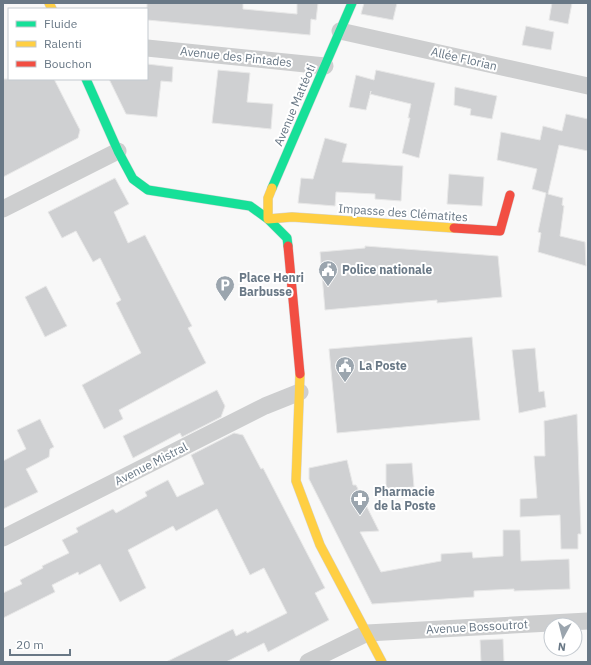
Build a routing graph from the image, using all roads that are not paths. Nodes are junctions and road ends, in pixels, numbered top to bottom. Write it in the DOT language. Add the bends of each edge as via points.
graph roads {
  1 [pos="352,3"];
  2 [pos="340,31"];
  3 [pos="148,48"];
  4 [pos="325,66"];
  5 [pos="86,80"];
  6 [pos="588,86"];
  7 [pos="118,151"];
  8 [pos="510,196"];
  9 [pos="3,209"];
  10 [pos="268,219"];
  11 [pos="300,392"];
  12 [pos="3,538"];
  13 [pos="588,621"];
  14 [pos="367,632"];
  15 [pos="308,662"];
  16 [pos="382,662"];
  1 -- 2 [label="street, Avenue Mattéoti"];
  2 -- 4 [label="street, Avenue Mattéoti"];
  2 -- 6 [label="street, Allée Florian"];
  3 -- 4 [label="street, Avenue des Pintades"];
  4 -- 10 [label="street, Avenue Mattéoti" via="268,198"];
  5 -- 7 [label="street"];
  7 -- 9 [label="street"];
  7 -- 10 [label="street" via="133,179 148,190 250,206"];
  8 -- 10 [label="street, Impasse des Clématites" via="500,231 292,217"];
  10 -- 11 [label="street" via="287,238"];
  11 -- 12 [label="street, Avenue Mistral" via="265,406"];
  11 -- 14 [label="street" via="296,481 320,545"];
  13 -- 14 [label="street, Avenue Bossoutrot"];
  14 -- 15 [label="street"];
  14 -- 16 [label="street"];
}
